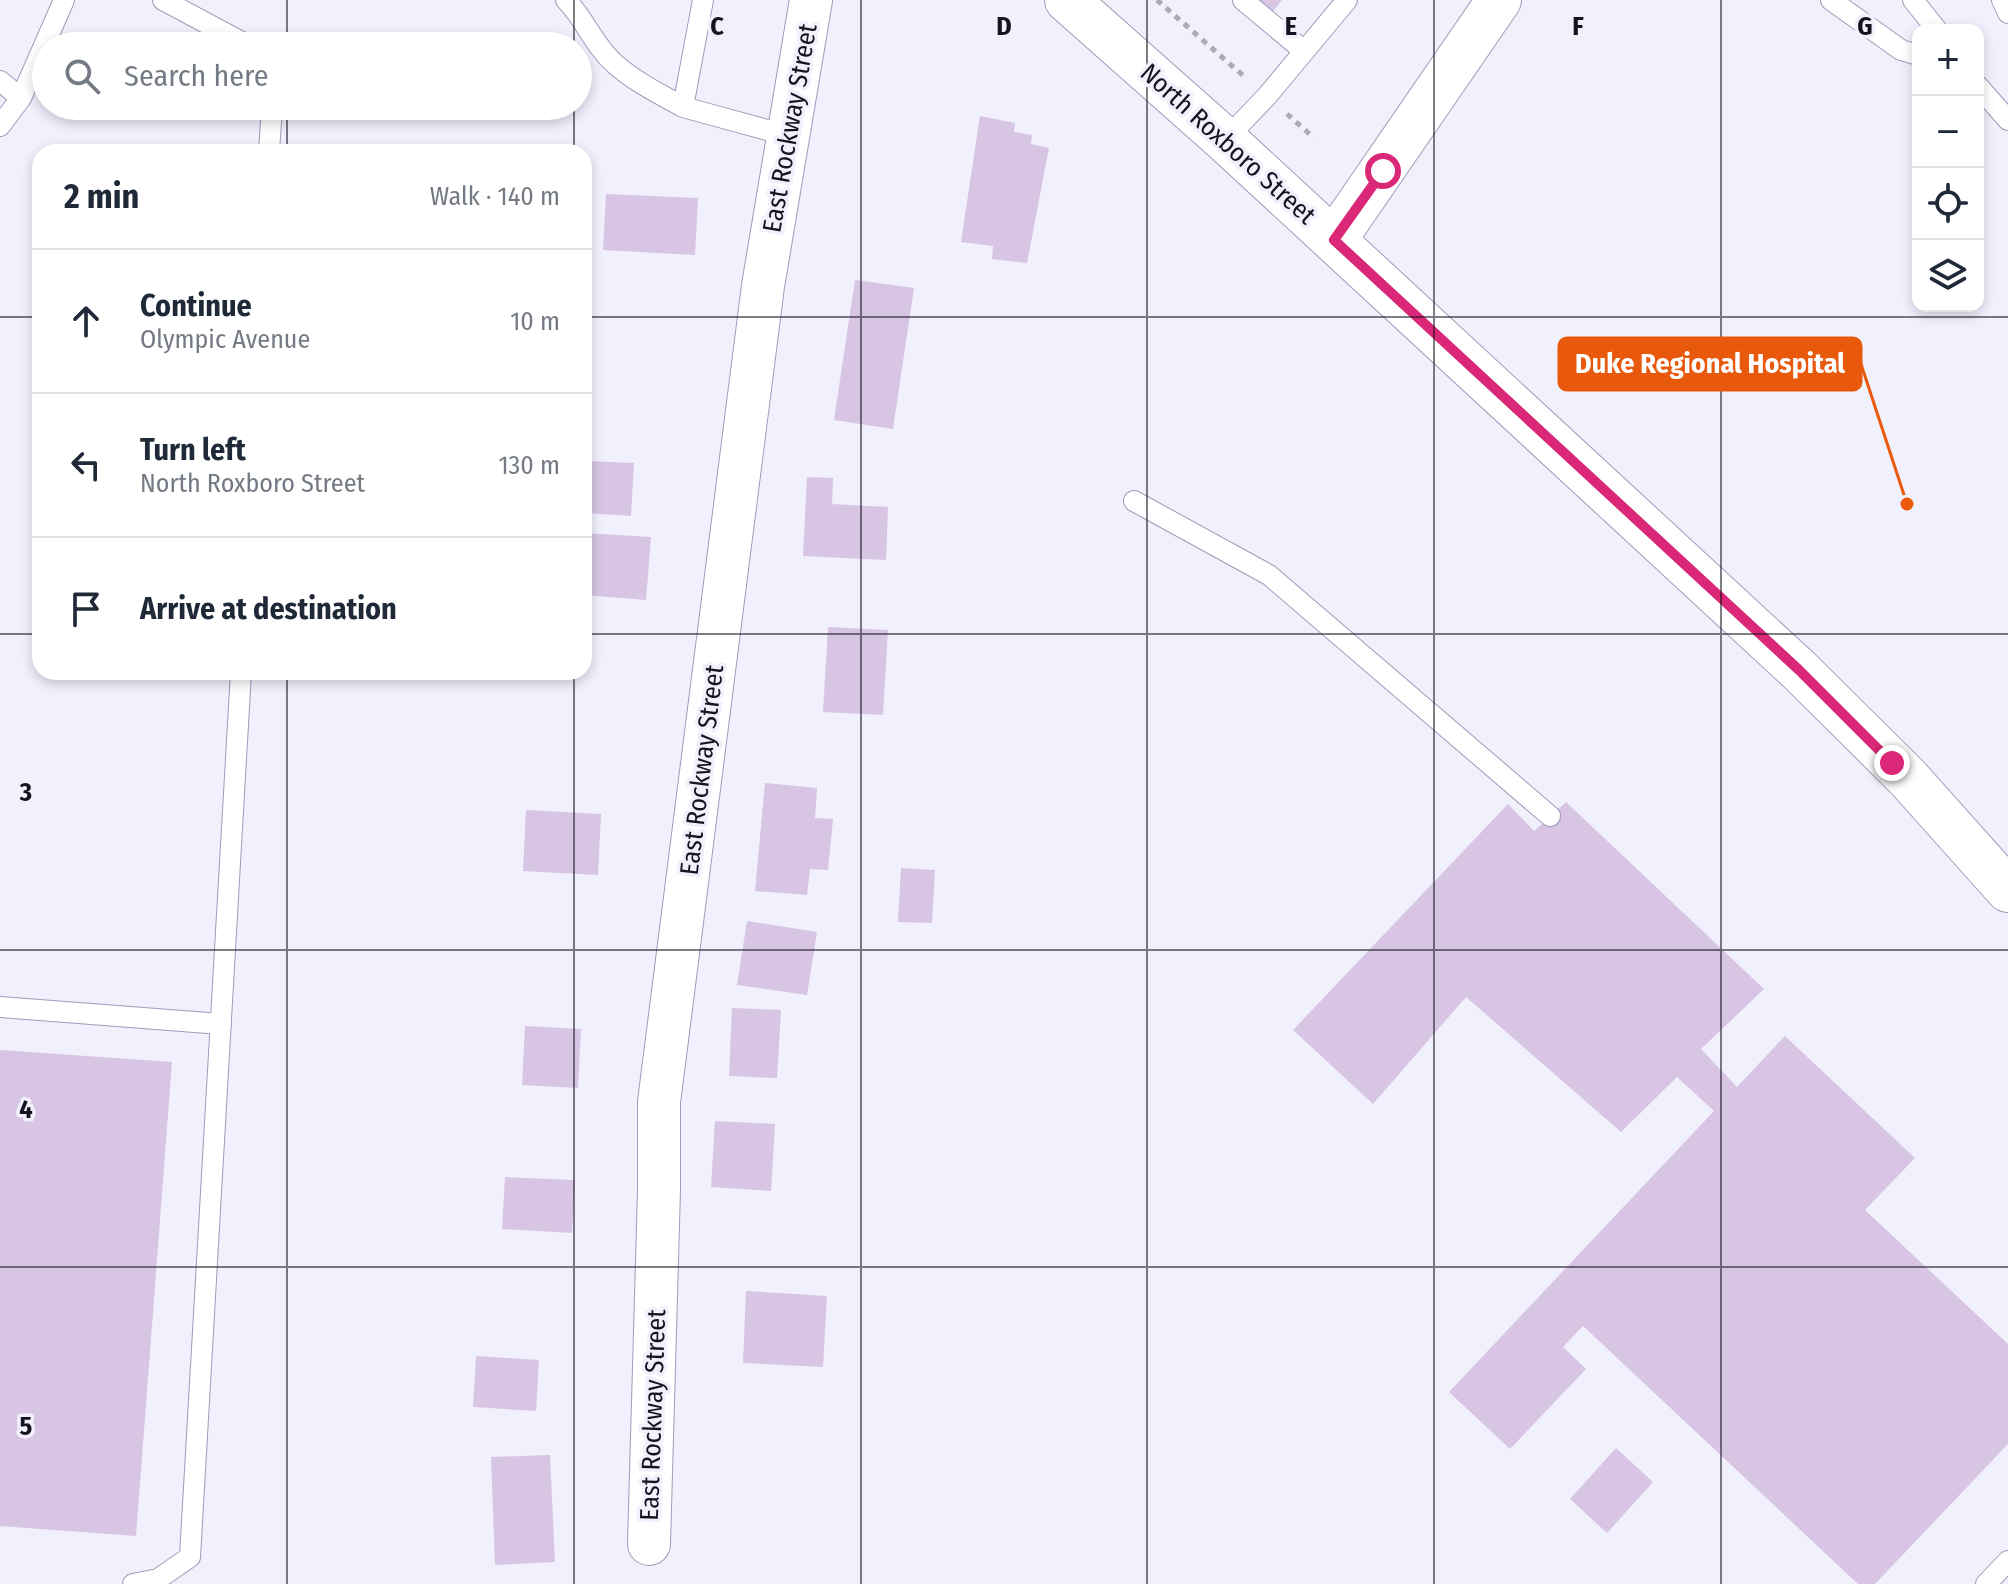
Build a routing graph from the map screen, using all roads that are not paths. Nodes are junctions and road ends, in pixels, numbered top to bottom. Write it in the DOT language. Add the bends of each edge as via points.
graph roads {
  1 [pos="64,0"];
  2 [pos="163,0"];
  3 [pos="566,0"];
  4 [pos="703,0"];
  5 [pos="811,0"];
  6 [pos="1243,0"];
  7 [pos="1499,0"];
  8 [pos="1913,0"];
  9 [pos="2002,0"];
  10 [pos="1838,2"];
  11 [pos="1338,3"];
  12 [pos="1086,10"];
  13 [pos="2008,13"];
  14 [pos="1932,24"];
  15 [pos="50,32"];
  16 [pos="223,32"];
  17 [pos="589,32"];
  18 [pos="592,36"];
  19 [pos="1304,51"];
  20 [pos="1912,53"];
  21 [pos="32,73"];
  22 [pos="0,81"];
  23 [pos="1984,93"];
  24 [pos="21,98"];
  25 [pos="683,107"];
  26 [pos="271,120"];
  27 [pos="2008,120"];
  28 [pos="0,126"];
  29 [pos="789,136"];
  30 [pos="1225,140"];
  31 [pos="270,144"];
  32 [pos="1334,240"];
  33 [pos="1134,501"];
  34 [pos="241,680"];
  35 [pos="1550,816"];
  36 [pos="2008,890"];
  37 [pos="0,1007"];
  38 [pos="221,1024"];
  39 [pos="649,1544"];
  40 [pos="2008,1561"];
  41 [pos="133,1584"];
  42 [pos="1986,1584"];
  1 -- 15 [label="lane"];
  2 -- 16 [label="lane"];
  3 -- 17 [label="lane"];
  4 -- 25 [label="lane"];
  5 -- 29 [label="street, East Rockway Street"];
  6 -- 19 [label="lane"];
  7 -- 32 [label="main road"];
  8 -- 14 [label="lane"];
  9 -- 13 [label="lane"];
  10 -- 20 [label="lane"];
  11 -- 19 [label="lane"];
  12 -- 30 [label="main road, North Roxboro Street"];
  18 -- 25 [label="lane" via="614,64"];
  19 -- 30 [label="lane"];
  21 -- 24 [label="lane"];
  22 -- 24 [label="lane"];
  23 -- 27 [label="lane"];
  24 -- 28 [label="lane"];
  25 -- 29 [label="lane"];
  26 -- 31 [label="lane"];
  29 -- 39 [label="street, East Rockway Street" via="763,286 659,1102"];
  30 -- 32 [label="main road, North Roxboro Street"];
  32 -- 36 [label="main road, North Roxboro Street" via="1799,670 1907,777"];
  33 -- 35 [label="lane" via="1269,575"];
  34 -- 38 [label="lane"];
  37 -- 38 [label="lane"];
  38 -- 41 [label="lane" via="190,1557 158,1579"];
  40 -- 42 [label="lane"];
}
